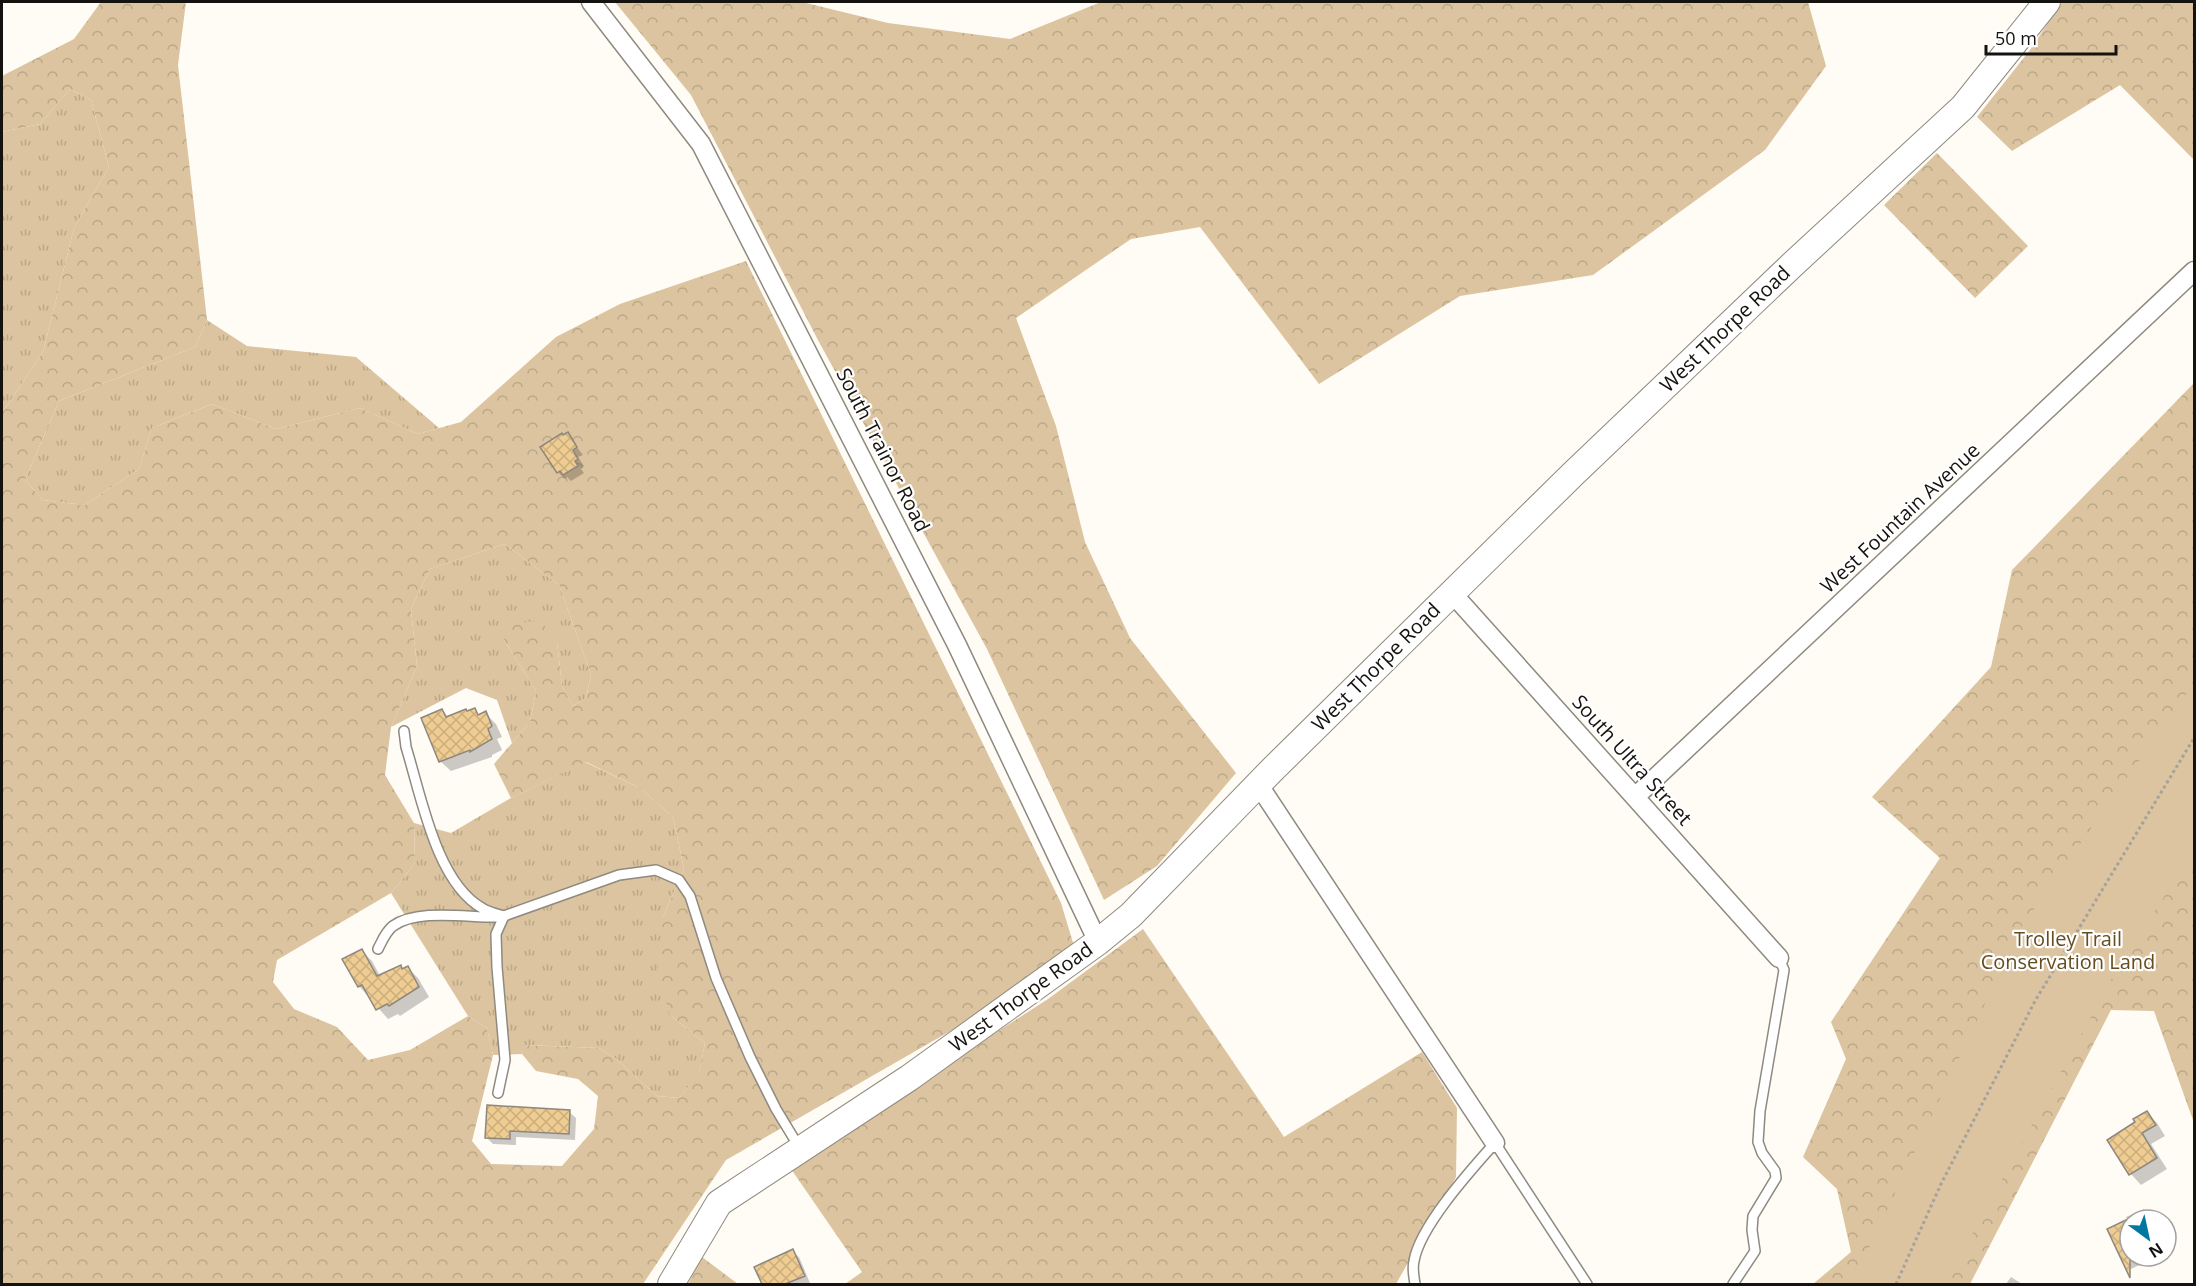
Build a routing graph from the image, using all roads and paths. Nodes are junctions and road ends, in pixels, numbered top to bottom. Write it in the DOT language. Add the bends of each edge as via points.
graph roads {
  1 [pos="591,2"];
  2 [pos="2047,2"];
  3 [pos="2194,271"];
  4 [pos="1452,593"];
  5 [pos="404,731"];
  6 [pos="2194,738"];
  7 [pos="1258,784"];
  8 [pos="1635,797"];
  9 [pos="504,916"];
  10 [pos="1098,942"];
  11 [pos="378,949"];
  12 [pos="1779,958"];
  13 [pos="498,1093"];
  14 [pos="1495,1143"];
  15 [pos="800,1149"];
  16 [pos="670,1284"];
  17 [pos="1415,1284"];
  18 [pos="1587,1284"];
  19 [pos="1733,1284"];
  20 [pos="1896,1284"];
  1 -- 10 [label="street, South Trainor Road" via="701,144 957,645"];
  2 -- 4 [label="street, West Thorpe Road" via="1963,107 1792,265"];
  3 -- 8 [label="street, West Fountain Avenue"];
  4 -- 7 [label="street, West Thorpe Road"];
  4 -- 8 [label="street, South Ultra Street"];
  5 -- 9 [label="lane" via="435,846 450,874 465,895 482,909"];
  6 -- 20 [label="path" via="2036,1001 1941,1184"];
  7 -- 10 [label="street, West Thorpe Road" via="1131,915"];
  7 -- 14 [label="street"];
  8 -- 12 [label="street, South Ultra Street"];
  9 -- 11 [label="lane" via="426,915 410,919 387,931"];
  9 -- 13 [label="lane" via="496,934 505,1060"];
  9 -- 15 [label="lane" via="619,875 656,870 679,880 690,896 716,978 750,1057"];
  10 -- 15 [label="street, West Thorpe Road" via="909,1078"];
  12 -- 19 [label="lane" via="1784,976 1758,1142 1776,1178 1753,1216 1755,1251"];
  14 -- 17 [label="lane" via="1460,1183 1427,1231 1413,1264"];
  14 -- 18 [label="lane"];
  15 -- 16 [label="street, West Thorpe Road" via="719,1203"];
}
